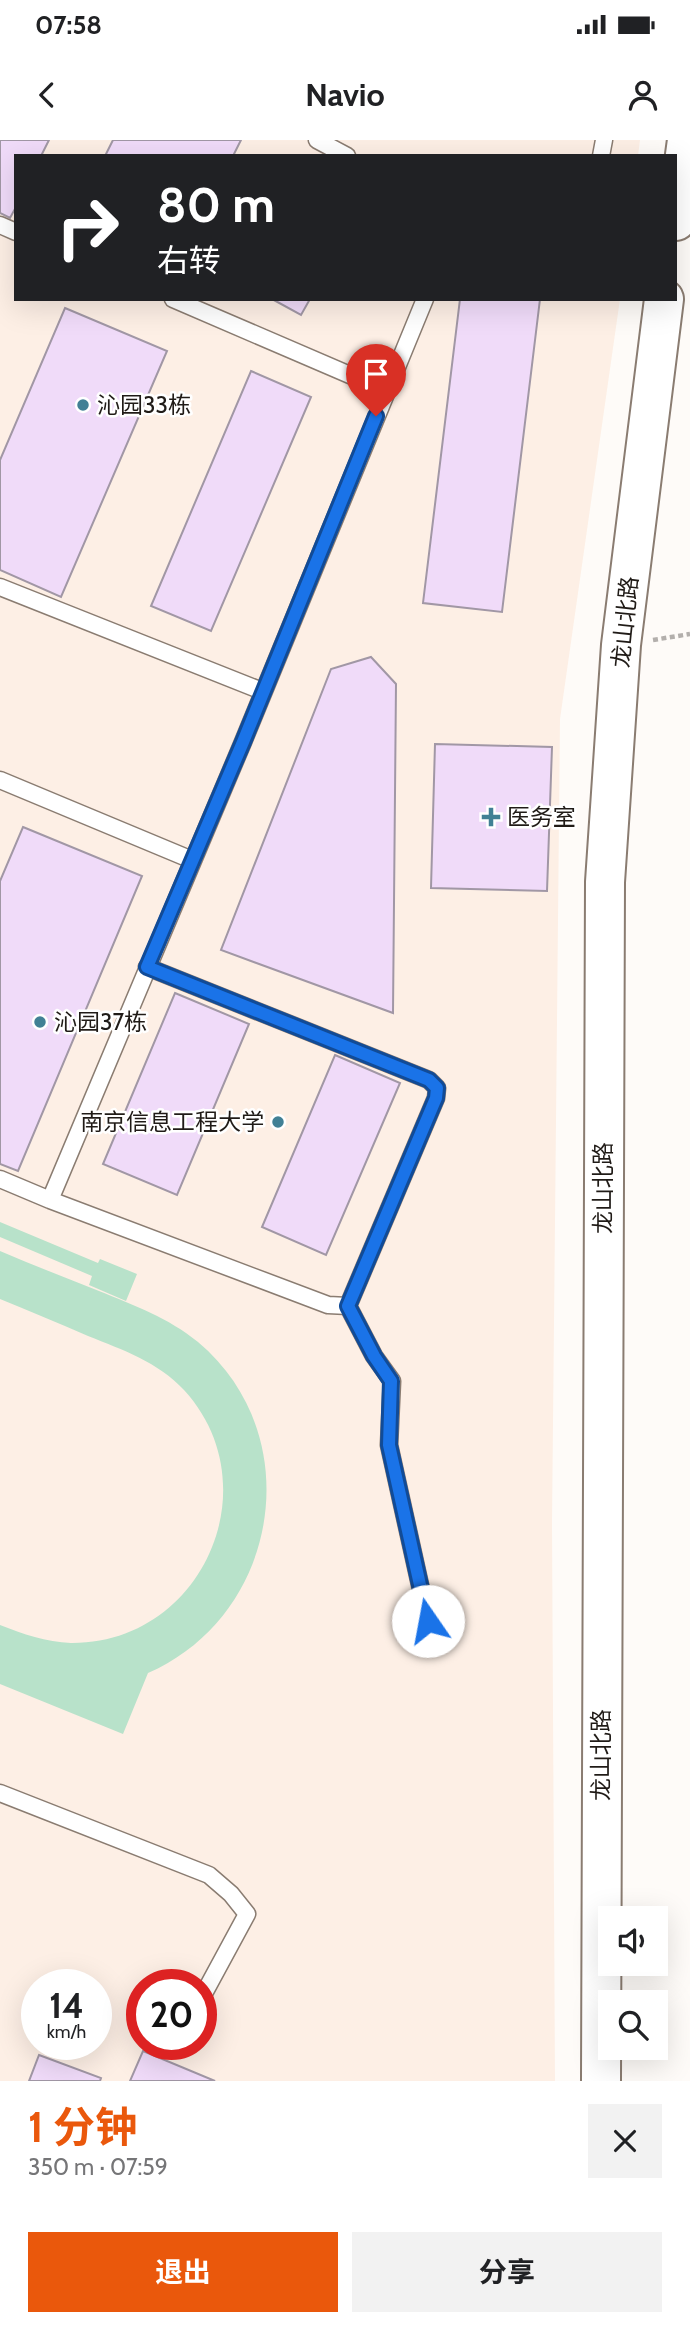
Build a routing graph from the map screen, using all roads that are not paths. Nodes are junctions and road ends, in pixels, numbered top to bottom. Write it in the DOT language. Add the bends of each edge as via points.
graph roads {
  1 [pos="317,140"];
  2 [pos="687,140"];
  3 [pos="343,154"];
  4 [pos="681,212"];
  5 [pos="178,301"];
  6 [pos="424,301"];
  7 [pos="664,301"];
  8 [pos="387,391"];
  9 [pos="0,587"];
  10 [pos="262,691"];
  11 [pos="0,780"];
  12 [pos="192,860"];
  13 [pos="147,967"];
  14 [pos="0,1179"];
  15 [pos="50,1200"];
  16 [pos="348,1306"];
  17 [pos="428,1621"];
  18 [pos="0,1793"];
  19 [pos="217,1969"];
  20 [pos="601,2081"];
  1 -- 3 [label="lane"];
  2 -- 4 [label="street"];
  5 -- 8 [label="lane"];
  6 -- 8 [label="lane"];
  7 -- 20 [label="street, 龙山北路" via="621,645 605,882"];
  8 -- 10 [label="lane"];
  9 -- 10 [label="lane"];
  10 -- 12 [label="lane"];
  11 -- 12 [label="lane"];
  12 -- 13 [label="lane"];
  13 -- 15 [label="lane"];
  13 -- 16 [label="lane" via="429,1080 437,1088"];
  14 -- 15 [label="lane"];
  15 -- 16 [label="lane" via="328,1305"];
  16 -- 17 [label="lane" via="391,1381 389,1445"];
  18 -- 19 [label="lane" via="209,1875 247,1914"];
}
